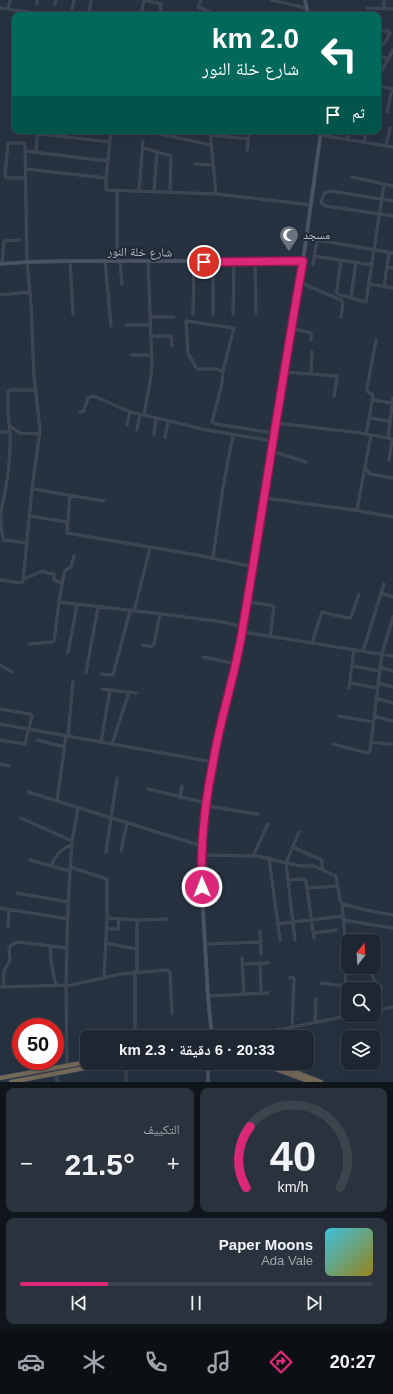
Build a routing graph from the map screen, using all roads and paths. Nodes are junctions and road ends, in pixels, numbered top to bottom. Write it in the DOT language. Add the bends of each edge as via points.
graph roads {
  1 [pos="10,0"];
  2 [pos="37,0"];
  3 [pos="56,0"];
  4 [pos="74,0"];
  5 [pos="91,0"];
  6 [pos="144,0"];
  7 [pos="201,0"];
  8 [pos="271,0"];
  9 [pos="305,0"];
  10 [pos="384,0"];
  11 [pos="37,4"];
  12 [pos="55,4"];
  13 [pos="0,8"];
  14 [pos="307,8"];
  15 [pos="367,8"];
  16 [pos="8,9"];
  17 [pos="72,9"];
  18 [pos="384,9"];
  19 [pos="393,9"];
  20 [pos="28,12"];
  21 [pos="89,12"];
  22 [pos="142,12"];
  23 [pos="160,12"];
  24 [pos="210,12"];
  25 [pos="308,12"];
  26 [pos="381,31"];
  27 [pos="381,44"];
  28 [pos="393,50"];
  29 [pos="381,56"];
  30 [pos="388,59"];
  31 [pos="381,72"];
  32 [pos="381,87"];
  33 [pos="393,89"];
  34 [pos="388,112"];
  35 [pos="390,128"];
  36 [pos="111,134"];
  37 [pos="167,134"];
  38 [pos="249,134"];
  39 [pos="349,134"];
  40 [pos="365,134"];
  41 [pos="210,135"];
  42 [pos="320,135"];
  43 [pos="248,140"];
  44 [pos="348,140"];
  45 [pos="143,141"];
  46 [pos="110,142"];
  47 [pos="364,142"];
  48 [pos="211,145"];
  49 [pos="386,146"];
  50 [pos="393,147"];
  51 [pos="143,148"];
  52 [pos="247,150"];
  53 [pos="25,151"];
  54 [pos="157,151"];
  55 [pos="36,152"];
  56 [pos="108,161"];
  57 [pos="195,164"];
  58 [pos="213,165"];
  59 [pos="26,169"];
  60 [pos="352,177"];
  61 [pos="26,178"];
  62 [pos="106,178"];
  63 [pos="384,184"];
  64 [pos="393,186"];
  65 [pos="117,191"];
  66 [pos="139,191"];
  67 [pos="154,192"];
  68 [pos="170,192"];
  69 [pos="216,194"];
  70 [pos="381,199"];
  71 [pos="393,201"];
  72 [pos="312,205"];
  73 [pos="379,214"];
  74 [pos="393,216"];
  75 [pos="306,238"];
  76 [pos="20,240"];
  77 [pos="317,241"];
  78 [pos="374,250"];
  79 [pos="389,252"];
  80 [pos="393,253"];
  81 [pos="314,256"];
  82 [pos="341,260"];
  83 [pos="70,261"];
  84 [pos="105,261"];
  85 [pos="118,261"];
  86 [pos="148,261"];
  87 [pos="303,261"];
  88 [pos="27,262"];
  89 [pos="194,262"];
  90 [pos="213,262"];
  91 [pos="234,262"];
  92 [pos="255,262"];
  93 [pos="356,262"];
  94 [pos="1,264"];
  95 [pos="313,264"];
  96 [pos="372,264"];
  97 [pos="387,267"];
  98 [pos="393,268"];
  99 [pos="299,282"];
  100 [pos="122,284"];
  101 [pos="369,284"];
  102 [pos="384,287"];
  103 [pos="393,288"];
  104 [pos="30,292"];
  105 [pos="0,295"];
  106 [pos="351,298"];
  107 [pos="72,314"];
  108 [pos="193,314"];
  109 [pos="213,314"];
  110 [pos="233,314"];
  111 [pos="256,314"];
  112 [pos="150,317"];
  113 [pos="174,317"];
  114 [pos="340,317"];
  115 [pos="126,325"];
  116 [pos="150,325"];
  117 [pos="111,326"];
  118 [pos="291,328"];
  119 [pos="151,336"];
  120 [pos="312,340"];
  121 [pos="376,340"];
  122 [pos="172,346"];
  123 [pos="312,352"];
  124 [pos="130,355"];
  125 [pos="151,356"];
  126 [pos="223,371"];
  127 [pos="284,372"];
  128 [pos="311,373"];
  129 [pos="36,390"];
  130 [pos="334,396"];
  131 [pos="393,398"];
  132 [pos="372,400"];
  133 [pos="392,403"];
  134 [pos="80,412"];
  135 [pos="130,412"];
  136 [pos="140,414"];
  137 [pos="144,415"];
  138 [pos="369,418"];
  139 [pos="156,419"];
  140 [pos="390,421"];
  141 [pos="168,422"];
  142 [pos="276,423"];
  143 [pos="127,425"];
  144 [pos="11,428"];
  145 [pos="137,430"];
  146 [pos="0,432"];
  147 [pos="10,432"];
  148 [pos="274,433"];
  149 [pos="39,434"];
  150 [pos="154,434"];
  151 [pos="366,434"];
  152 [pos="234,435"];
  153 [pos="371,435"];
  154 [pos="165,437"];
  155 [pos="388,438"];
  156 [pos="393,439"];
  157 [pos="272,441"];
  158 [pos="271,451"];
  159 [pos="389,460"];
  160 [pos="306,462"];
  161 [pos="365,468"];
  162 [pos="393,478"];
  163 [pos="32,489"];
  164 [pos="70,495"];
  165 [pos="264,497"];
  166 [pos="104,501"];
  167 [pos="357,510"];
  168 [pos="30,516"];
  169 [pos="393,517"];
  170 [pos="67,522"];
  171 [pos="27,543"];
  172 [pos="150,548"];
  173 [pos="74,556"];
  174 [pos="213,558"];
  175 [pos="254,567"];
  176 [pos="24,578"];
  177 [pos="0,580"];
  178 [pos="62,583"];
  179 [pos="384,584"];
  180 [pos="381,593"];
  181 [pos="359,594"];
  182 [pos="393,597"];
  183 [pos="59,602"];
  184 [pos="248,602"];
  185 [pos="78,605"];
  186 [pos="98,607"];
  187 [pos="130,610"];
  188 [pos="134,611"];
  189 [pos="160,614"];
  190 [pos="393,617"];
  191 [pos="243,627"];
  192 [pos="242,632"];
  193 [pos="270,637"];
  194 [pos="312,643"];
  195 [pos="29,644"];
  196 [pos="142,645"];
  197 [pos="354,649"];
  198 [pos="364,651"];
  199 [pos="68,652"];
  200 [pos="382,654"];
  201 [pos="393,656"];
  202 [pos="203,657"];
  203 [pos="236,664"];
  204 [pos="0,665"];
  205 [pos="352,666"];
  206 [pos="380,667"];
  207 [pos="380,671"];
  208 [pos="393,671"];
  209 [pos="12,672"];
  210 [pos="86,673"];
  211 [pos="101,674"];
  212 [pos="73,682"];
  213 [pos="350,683"];
  214 [pos="378,683"];
  215 [pos="393,687"];
  216 [pos="349,688"];
  217 [pos="378,688"];
  218 [pos="102,689"];
  219 [pos="110,690"];
  220 [pos="129,692"];
  221 [pos="136,693"];
  222 [pos="376,698"];
  223 [pos="393,703"];
  224 [pos="0,709"];
  225 [pos="339,716"];
  226 [pos="374,716"];
  227 [pos="393,721"];
  228 [pos="373,722"];
  229 [pos="0,724"];
  230 [pos="28,729"];
  231 [pos="67,736"];
  232 [pos="0,740"];
  233 [pos="37,740"];
  234 [pos="100,742"];
  235 [pos="371,742"];
  236 [pos="112,744"];
  237 [pos="333,744"];
  238 [pos="391,744"];
  239 [pos="65,747"];
  240 [pos="213,762"];
  241 [pos="0,764"];
  242 [pos="9,766"];
  243 [pos="117,778"];
  244 [pos="182,786"];
  245 [pos="148,789"];
  246 [pos="28,792"];
  247 [pos="180,798"];
  248 [pos="57,801"];
  249 [pos="207,805"];
  250 [pos="78,808"];
  251 [pos="258,814"];
  252 [pos="21,818"];
  253 [pos="112,818"];
  254 [pos="127,822"];
  255 [pos="268,824"];
  256 [pos="299,832"];
  257 [pos="72,841"];
  258 [pos="71,844"];
  259 [pos="202,846"];
  260 [pos="292,847"];
  261 [pos="121,851"];
  262 [pos="106,852"];
  263 [pos="202,855"];
  264 [pos="253,856"];
  265 [pos="269,858"];
  266 [pos="30,860"];
  267 [pos="286,862"];
  268 [pos="51,866"];
  269 [pos="70,867"];
  270 [pos="322,869"];
  271 [pos="70,872"];
  272 [pos="288,880"];
  273 [pos="338,886"];
  274 [pos="307,888"];
  275 [pos="17,893"];
  276 [pos="68,902"];
  277 [pos="342,904"];
  278 [pos="0,908"];
  279 [pos="9,910"];
  280 [pos="393,915"];
  281 [pos="343,916"];
  282 [pos="107,918"];
  283 [pos="68,919"];
  284 [pos="119,919"];
  285 [pos="167,919"];
  286 [pos="137,920"];
  287 [pos="311,920"];
  288 [pos="343,920"];
  289 [pos="293,922"];
  290 [pos="277,924"];
  291 [pos="8,927"];
  292 [pos="392,928"];
  293 [pos="106,929"];
  294 [pos="336,930"];
  295 [pos="260,931"];
  296 [pos="313,933"];
  297 [pos="314,938"];
  298 [pos="280,940"];
  299 [pos="295,940"];
  300 [pos="261,942"];
  301 [pos="106,943"];
  302 [pos="204,944"];
  303 [pos="50,946"];
  304 [pos="67,948"];
  305 [pos="136,949"];
  306 [pos="261,954"];
  307 [pos="242,958"];
  308 [pos="269,963"];
  309 [pos="242,964"];
  310 [pos="260,964"];
  311 [pos="136,972"];
  312 [pos="104,977"];
  313 [pos="288,978"];
  314 [pos="345,982"];
  315 [pos="321,983"];
  316 [pos="57,985"];
  317 [pos="66,985"];
  318 [pos="341,986"];
  319 [pos="1,987"];
  320 [pos="261,993"];
  321 [pos="268,993"];
  322 [pos="244,994"];
  323 [pos="208,996"];
  324 [pos="316,999"];
  325 [pos="393,1007"];
  326 [pos="381,1009"];
  327 [pos="172,1014"];
  328 [pos="341,1017"];
  329 [pos="316,1022"];
  330 [pos="292,1026"];
  331 [pos="135,1030"];
  332 [pos="210,1030"];
  333 [pos="274,1030"];
  334 [pos="80,1063"];
  335 [pos="67,1065"];
  336 [pos="80,1069"];
  337 [pos="126,1070"];
  338 [pos="209,1070"];
  339 [pos="278,1070"];
  340 [pos="291,1070"];
  341 [pos="68,1071"];
  342 [pos="56,1074"];
  343 [pos="0,1078"];
  344 [pos="57,1081"];
  345 [pos="11,1082"];
  346 [pos="126,1082"];
  347 [pos="208,1082"];
  348 [pos="311,1082"];
  349 [pos="321,1082"];
  1 -- 16 [label="street"];
  2 -- 11 [label="street"];
  3 -- 12 [label="street"];
  4 -- 17 [label="street"];
  5 -- 21 [label="street"];
  6 -- 22 [label="street"];
  6 -- 23 [label="street" via="161,4"];
  7 -- 24 [label="street" via="198,7"];
  8 -- 14 [label="street"];
  9 -- 14 [label="main road"];
  10 -- 18 [label="street"];
  13 -- 16 [label="street"];
  14 -- 25 [label="main road"];
  15 -- 18 [label="street"];
  16 -- 20 [label="street"];
  18 -- 19 [label="street"];
  26 -- 27 [label="street" via="388,31 390,34"];
  28 -- 30 [label="street"];
  29 -- 30 [label="street"];
  30 -- 31 [label="street"];
  32 -- 33 [label="street"];
  33 -- 34 [label="street"];
  35 -- 49 [label="street"];
  36 -- 46 [label="street"];
  37 -- 48 [label="street"];
  38 -- 43 [label="street"];
  39 -- 44 [label="street"];
  40 -- 47 [label="street"];
  41 -- 43 [label="street"];
  41 -- 48 [label="street"];
  42 -- 44 [label="street"];
  42 -- 72 [label="main road"];
  43 -- 52 [label="street"];
  44 -- 47 [label="street"];
  45 -- 51 [label="street"];
  46 -- 55 [label="street" via="40,134 37,136"];
  46 -- 56 [label="street"];
  47 -- 49 [label="street"];
  48 -- 58 [label="street"];
  49 -- 50 [label="street"];
  51 -- 54 [label="street"];
  51 -- 66 [label="street"];
  53 -- 55 [label="street"];
  53 -- 59 [label="street"];
  53 -- 61 [label="street" via="24,143 8,143 5,175 6,178"];
  54 -- 67 [label="street"];
  54 -- 68 [label="street" via="171,156"];
  55 -- 56 [label="street"];
  56 -- 62 [label="street"];
  57 -- 58 [label="street"];
  58 -- 69 [label="street"];
  59 -- 61 [label="street"];
  59 -- 62 [label="street"];
  60 -- 63 [label="street"];
  61 -- 88 [label="street"];
  62 -- 65 [label="street" via="106,190"];
  63 -- 64 [label="street"];
  63 -- 70 [label="street"];
  65 -- 66 [label="street"];
  65 -- 85 [label="street"];
  66 -- 67 [label="street"];
  67 -- 68 [label="street"];
  68 -- 69 [label="street"];
  69 -- 72 [label="street"];
  70 -- 71 [label="street"];
  70 -- 73 [label="street"];
  70 -- 73 [label="street" via="328,191 324,193 321,201 326,206"];
  72 -- 75 [label="main road"];
  73 -- 74 [label="street"];
  73 -- 78 [label="street"];
  75 -- 77 [label="street"];
  75 -- 87 [label="main road"];
  76 -- 94 [label="street" via="4,241"];
  77 -- 78 [label="street"];
  77 -- 81 [label="street"];
  78 -- 79 [label="street"];
  78 -- 96 [label="street"];
  79 -- 80 [label="street"];
  79 -- 97 [label="street"];
  81 -- 82 [label="street"];
  81 -- 95 [label="street"];
  82 -- 93 [label="street"];
  82 -- 106 [label="street" via="336,292"];
  83 -- 84 [label="main road, شارع خلة النور"];
  83 -- 88 [label="main road, شارع خلة النور"];
  83 -- 107 [label="street"];
  84 -- 85 [label="main road, شارع خلة النور"];
  84 -- 117 [label="street"];
  85 -- 86 [label="main road, شارع خلة النور"];
  85 -- 100 [label="street"];
  86 -- 89 [label="main road, شارع خلة النور"];
  86 -- 112 [label="street"];
  87 -- 92 [label="main road, شارع خلة النور"];
  87 -- 99 [label="main road"];
  88 -- 94 [label="main road, شارع خلة النور"];
  88 -- 104 [label="street"];
  89 -- 90 [label="main road, شارع خلة النور"];
  89 -- 108 [label="street"];
  90 -- 91 [label="main road, شارع خلة النور"];
  90 -- 109 [label="street"];
  91 -- 92 [label="main road, شارع خلة النور"];
  91 -- 110 [label="street"];
  92 -- 111 [label="street"];
  93 -- 96 [label="street"];
  93 -- 106 [label="street"];
  96 -- 101 [label="street"];
  97 -- 98 [label="street"];
  97 -- 102 [label="street"];
  99 -- 114 [label="street" via="341,300 343,303"];
  99 -- 118 [label="main road"];
  101 -- 102 [label="street"];
  101 -- 106 [label="street" via="366,302"];
  102 -- 103 [label="street"];
  104 -- 105 [label="street"];
  104 -- 129 [label="street"];
  112 -- 113 [label="street"];
  112 -- 116 [label="street"];
  115 -- 116 [label="street"];
  116 -- 119 [label="street"];
  118 -- 120 [label="street" via="311,333"];
  118 -- 127 [label="main road"];
  119 -- 122 [label="street" via="172,336"];
  119 -- 125 [label="street"];
  121 -- 132 [label="street" via="367,388 372,394"];
  123 -- 128 [label="street"];
  124 -- 125 [label="street"];
  125 -- 137 [label="street" via="151,376"];
  126 -- 126 [label="street" via="234,328 186,320 188,353 196,368"];
  126 -- 148 [label="street" via="212,422"];
  127 -- 128 [label="street"];
  127 -- 142 [label="main road"];
  128 -- 130 [label="street" via="337,376"];
  129 -- 144 [label="street" via="8,392"];
  129 -- 149 [label="street"];
  131 -- 133 [label="street"];
  132 -- 133 [label="street"];
  132 -- 138 [label="street"];
  133 -- 140 [label="street"];
  134 -- 135 [label="street" via="84,411 88,398 94,396"];
  135 -- 136 [label="street"];
  135 -- 143 [label="street"];
  136 -- 137 [label="street"];
  136 -- 145 [label="street"];
  137 -- 139 [label="street"];
  138 -- 140 [label="street"];
  138 -- 151 [label="street"];
  139 -- 141 [label="street"];
  139 -- 150 [label="street"];
  140 -- 155 [label="street"];
  141 -- 152 [label="street"];
  141 -- 154 [label="street"];
  142 -- 148 [label="main road"];
  142 -- 151 [label="street"];
  144 -- 147 [label="street"];
  144 -- 149 [label="street" via="20,433"];
  146 -- 147 [label="street"];
  147 -- 171 [label="street" via="11,458 2,506 1,528 4,540"];
  148 -- 157 [label="main road"];
  149 -- 163 [label="street"];
  151 -- 153 [label="street"];
  152 -- 157 [label="street"];
  152 -- 174 [label="street" via="223,487"];
  153 -- 155 [label="street"];
  153 -- 161 [label="street"];
  155 -- 156 [label="street"];
  156 -- 159 [label="street"];
  157 -- 158 [label="main road"];
  158 -- 160 [label="street"];
  158 -- 165 [label="main road"];
  161 -- 162 [label="street" via="370,474"];
  161 -- 167 [label="street"];
  163 -- 164 [label="street"];
  163 -- 168 [label="street"];
  164 -- 166 [label="street"];
  164 -- 170 [label="street"];
  165 -- 167 [label="street"];
  165 -- 175 [label="main road"];
  167 -- 169 [label="street"];
  168 -- 170 [label="street"];
  168 -- 171 [label="street"];
  170 -- 172 [label="street" via="67,533"];
  171 -- 176 [label="street"];
  172 -- 174 [label="street"];
  172 -- 188 [label="street"];
  173 -- 178 [label="street" via="72,566 65,571"];
  174 -- 175 [label="street"];
  175 -- 184 [label="main road"];
  176 -- 177 [label="street" via="21,583"];
  176 -- 178 [label="street" via="42,571 54,574 54,580"];
  178 -- 183 [label="street"];
  179 -- 180 [label="street"];
  180 -- 182 [label="street"];
  180 -- 198 [label="street"];
  181 -- 194 [label="street" via="351,617 322,612"];
  183 -- 185 [label="street"];
  183 -- 195 [label="street" via="53,642"];
  184 -- 191 [label="main road"];
  184 -- 193 [label="street" via="274,607"];
  185 -- 186 [label="street"];
  185 -- 199 [label="street"];
  186 -- 187 [label="street"];
  186 -- 210 [label="street"];
  187 -- 188 [label="street"];
  187 -- 211 [label="street" via="113,675"];
  188 -- 189 [label="street"];
  189 -- 191 [label="street"];
  189 -- 196 [label="street" via="154,644 152,647"];
  190 -- 200 [label="street"];
  191 -- 192 [label="main road"];
  192 -- 193 [label="street"];
  192 -- 203 [label="main road"];
  193 -- 194 [label="street"];
  194 -- 197 [label="street"];
  197 -- 198 [label="street"];
  197 -- 205 [label="street"];
  198 -- 200 [label="street"];
  200 -- 201 [label="street"];
  200 -- 206 [label="street"];
  202 -- 203 [label="street"];
  203 -- 240 [label="main road"];
  204 -- 209 [label="street"];
  205 -- 207 [label="street"];
  205 -- 213 [label="street"];
  206 -- 207 [label="street"];
  206 -- 208 [label="street"];
  207 -- 214 [label="street"];
  212 -- 231 [label="street"];
  213 -- 216 [label="street"];
  213 -- 217 [label="street"];
  214 -- 215 [label="street"];
  214 -- 217 [label="street"];
  217 -- 222 [label="street"];
  218 -- 219 [label="street"];
  219 -- 220 [label="street"];
  219 -- 234 [label="street"];
  220 -- 221 [label="street"];
  220 -- 236 [label="street"];
  222 -- 223 [label="street"];
  222 -- 226 [label="street"];
  224 -- 230 [label="street" via="31,715"];
  225 -- 228 [label="street"];
  226 -- 227 [label="street"];
  226 -- 228 [label="street"];
  228 -- 235 [label="street"];
  229 -- 230 [label="street"];
  230 -- 231 [label="street"];
  230 -- 232 [label="street" via="24,744"];
  231 -- 234 [label="street"];
  231 -- 239 [label="street"];
  233 -- 239 [label="street"];
  234 -- 236 [label="street"];
  235 -- 237 [label="street" via="370,751 367,752"];
  235 -- 238 [label="street"];
  236 -- 240 [label="street"];
  239 -- 248 [label="street"];
  240 -- 249 [label="main road"];
  241 -- 242 [label="street"];
  243 -- 253 [label="street"];
  244 -- 247 [label="street"];
  245 -- 247 [label="street"];
  246 -- 248 [label="street"];
  247 -- 249 [label="street"];
  248 -- 250 [label="street"];
  249 -- 251 [label="street"];
  249 -- 259 [label="main road"];
  250 -- 253 [label="street"];
  250 -- 257 [label="street"];
  252 -- 257 [label="street"];
  253 -- 254 [label="street"];
  253 -- 262 [label="street"];
  254 -- 259 [label="street"];
  254 -- 261 [label="street"];
  255 -- 264 [label="street"];
  256 -- 260 [label="street"];
  257 -- 258 [label="street"];
  258 -- 268 [label="street" via="58,853"];
  258 -- 269 [label="street"];
  259 -- 263 [label="main road"];
  260 -- 267 [label="street"];
  260 -- 270 [label="street" via="320,859"];
  263 -- 264 [label="street"];
  263 -- 302 [label="main road"];
  264 -- 265 [label="street"];
  265 -- 267 [label="street"];
  265 -- 290 [label="street"];
  266 -- 268 [label="street"];
  267 -- 270 [label="street"];
  267 -- 272 [label="street"];
  268 -- 271 [label="street"];
  269 -- 271 [label="street"];
  269 -- 282 [label="street" via="107,880"];
  270 -- 273 [label="street" via="336,876"];
  271 -- 276 [label="street"];
  272 -- 274 [label="street" via="304,879"];
  272 -- 289 [label="street"];
  273 -- 274 [label="street"];
  273 -- 277 [label="street"];
  274 -- 287 [label="street"];
  275 -- 276 [label="street"];
  276 -- 283 [label="street"];
  277 -- 280 [label="street"];
  277 -- 281 [label="street"];
  278 -- 279 [label="street"];
  279 -- 283 [label="street"];
  279 -- 291 [label="street"];
  281 -- 287 [label="street"];
  281 -- 288 [label="street"];
  282 -- 284 [label="street"];
  282 -- 293 [label="street"];
  283 -- 304 [label="street"];
  284 -- 286 [label="street"];
  284 -- 293 [label="street" via="118,929"];
  285 -- 286 [label="street"];
  286 -- 305 [label="street"];
  287 -- 289 [label="street"];
  287 -- 296 [label="street"];
  288 -- 292 [label="street"];
  288 -- 314 [label="street"];
  289 -- 290 [label="street"];
  289 -- 299 [label="street"];
  290 -- 298 [label="street"];
  293 -- 301 [label="street"];
  294 -- 296 [label="street"];
  295 -- 300 [label="street"];
  296 -- 297 [label="street"];
  300 -- 302 [label="street"];
  300 -- 306 [label="street"];
  301 -- 305 [label="street"];
  301 -- 312 [label="street"];
  302 -- 323 [label="main road"];
  303 -- 304 [label="street"];
  303 -- 316 [label="street" via="50,961"];
  303 -- 319 [label="street" via="18,942 11,945 10,960 4,971"];
  304 -- 317 [label="street"];
  305 -- 311 [label="street"];
  307 -- 309 [label="street"];
  308 -- 310 [label="street"];
  309 -- 310 [label="street"];
  309 -- 322 [label="street"];
  310 -- 320 [label="street"];
  311 -- 312 [label="street"];
  311 -- 327 [label="street" via="169,971"];
  311 -- 331 [label="street"];
  312 -- 317 [label="street"];
  313 -- 330 [label="street" via="294,979"];
  315 -- 318 [label="street"];
  316 -- 317 [label="street"];
  316 -- 319 [label="street"];
  317 -- 335 [label="street"];
  320 -- 321 [label="street"];
  320 -- 322 [label="street"];
  322 -- 323 [label="street"];
  323 -- 332 [label="main road"];
  324 -- 329 [label="street"];
  325 -- 326 [label="street"];
  328 -- 329 [label="street"];
  329 -- 330 [label="street"];
  330 -- 333 [label="street"];
  334 -- 335 [label="highway"];
  335 -- 341 [label="street"];
  335 -- 343 [label="highway"];
  336 -- 341 [label="highway"];
  337 -- 346 [label="street"];
  338 -- 347 [label="main road"];
  339 -- 348 [label="highway"];
  340 -- 349 [label="highway"];
  341 -- 342 [label="highway"];
  342 -- 344 [label="street"];
  342 -- 345 [label="highway"];
}
